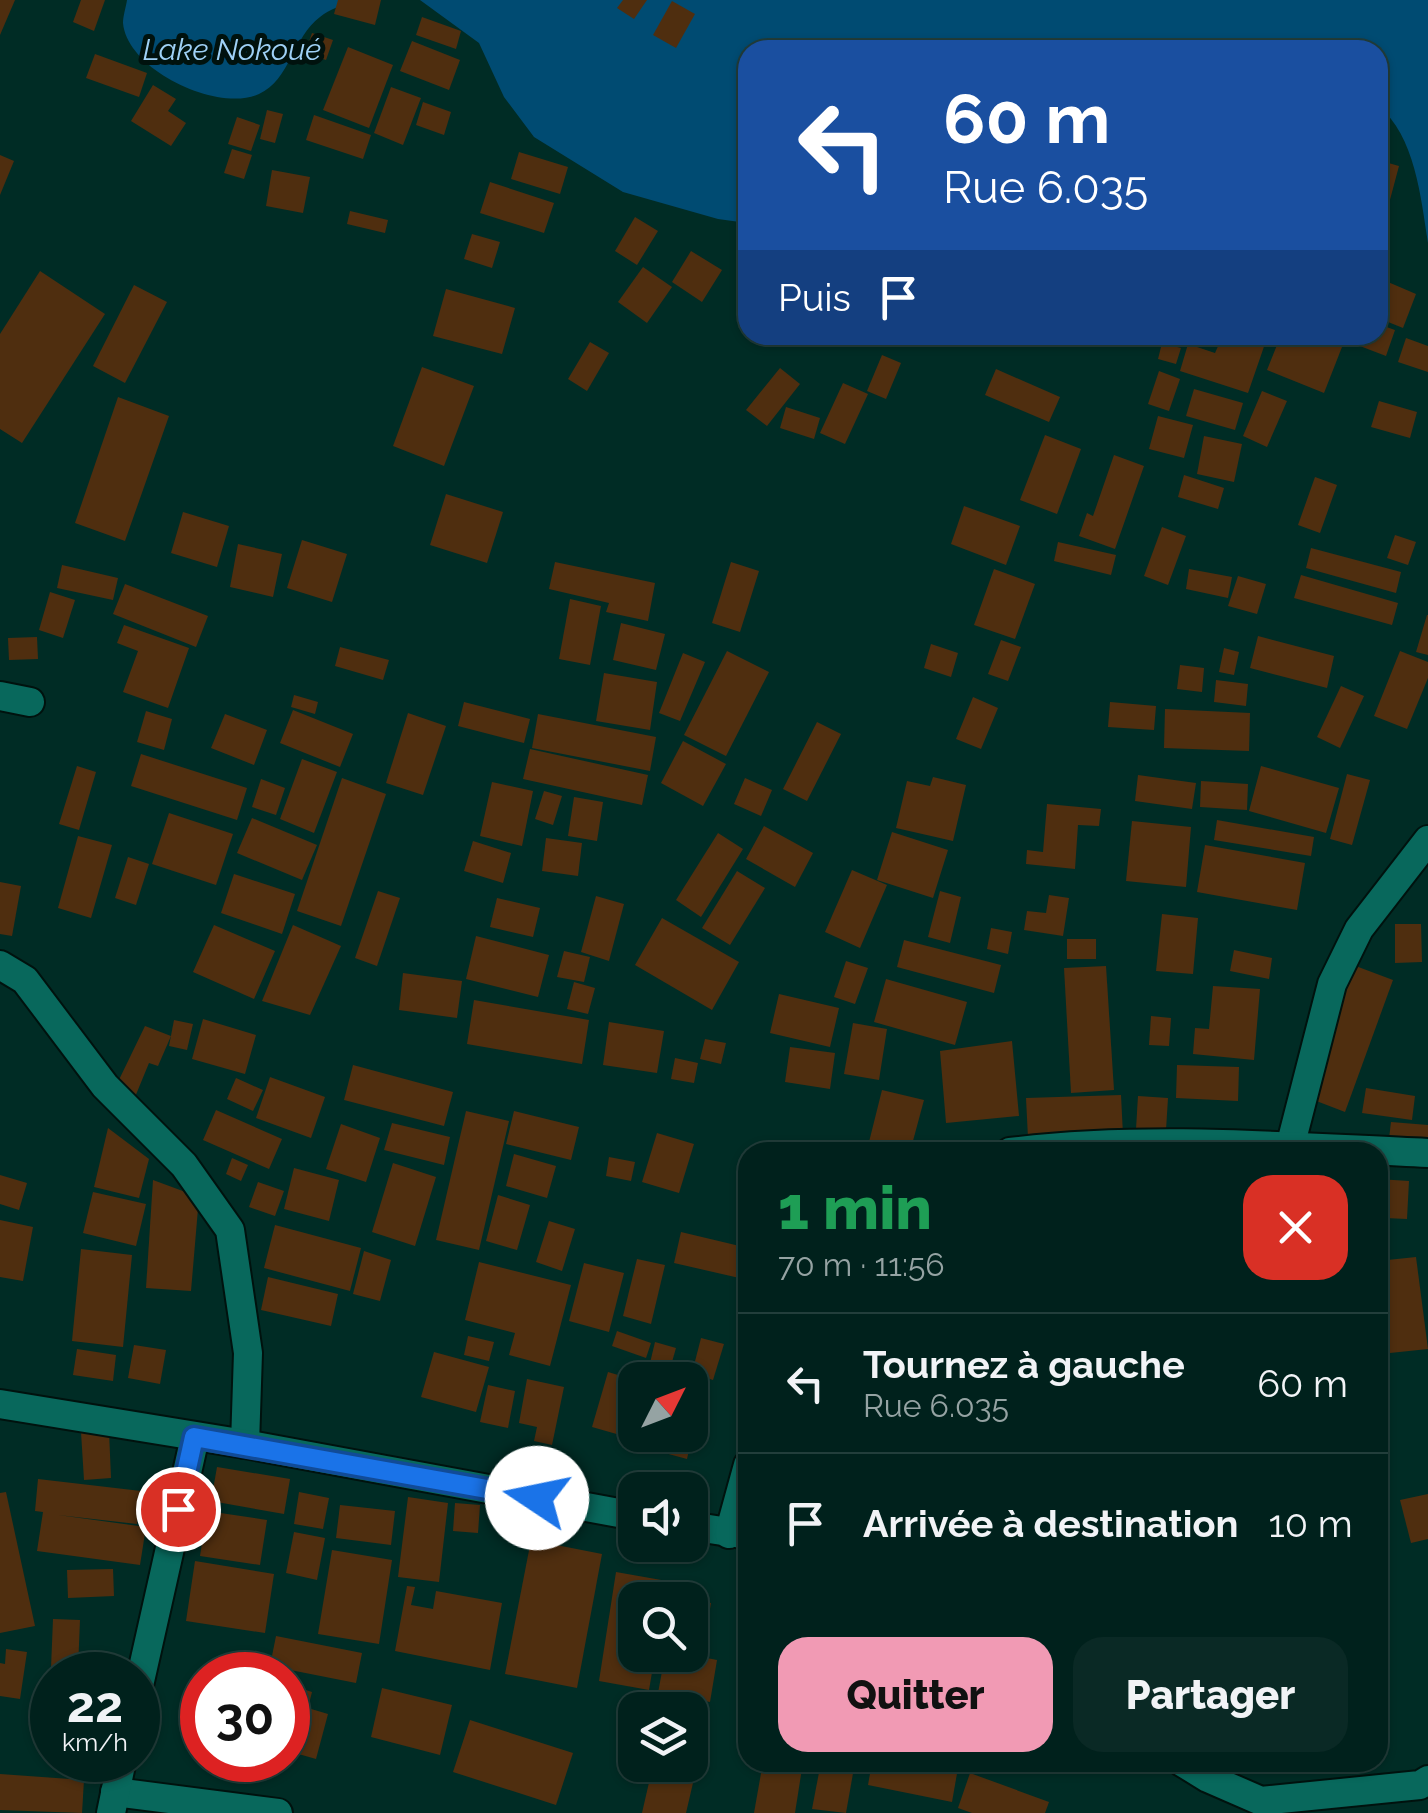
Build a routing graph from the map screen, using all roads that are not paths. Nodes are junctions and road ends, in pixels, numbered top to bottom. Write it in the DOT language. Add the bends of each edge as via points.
graph roads {
  1 [pos="0,696"];
  2 [pos="30,702"];
  3 [pos="1428,840"];
  4 [pos="0,966"];
  5 [pos="1291,1142"];
  6 [pos="1388,1151"];
  7 [pos="1428,1153"];
  8 [pos="0,1404"];
  9 [pos="194,1437"];
  10 [pos="245,1444"];
  11 [pos="618,1513"];
  12 [pos="708,1529"];
  13 [pos="738,1534"];
  14 [pos="146,1652"];
  15 [pos="1198,1772"];
  16 [pos="1428,1780"];
  17 [pos="113,1803"];
  18 [pos="1257,1807"];
  19 [pos="278,1813"];
  1 -- 2 [label="street"];
  3 -- 5 [label="street" via="1359,929 1332,984"];
  4 -- 10 [label="street" via="25,980 105,1086 184,1165 230,1230 248,1353"];
  6 -- 7 [label="street"];
  8 -- 9 [label="street"];
  9 -- 10 [label="street"];
  9 -- 14 [label="street"];
  10 -- 11 [label="street"];
  12 -- 13 [label="street"];
  15 -- 18 [label="street"];
  16 -- 18 [label="street"];
  17 -- 19 [label="street"];
}
